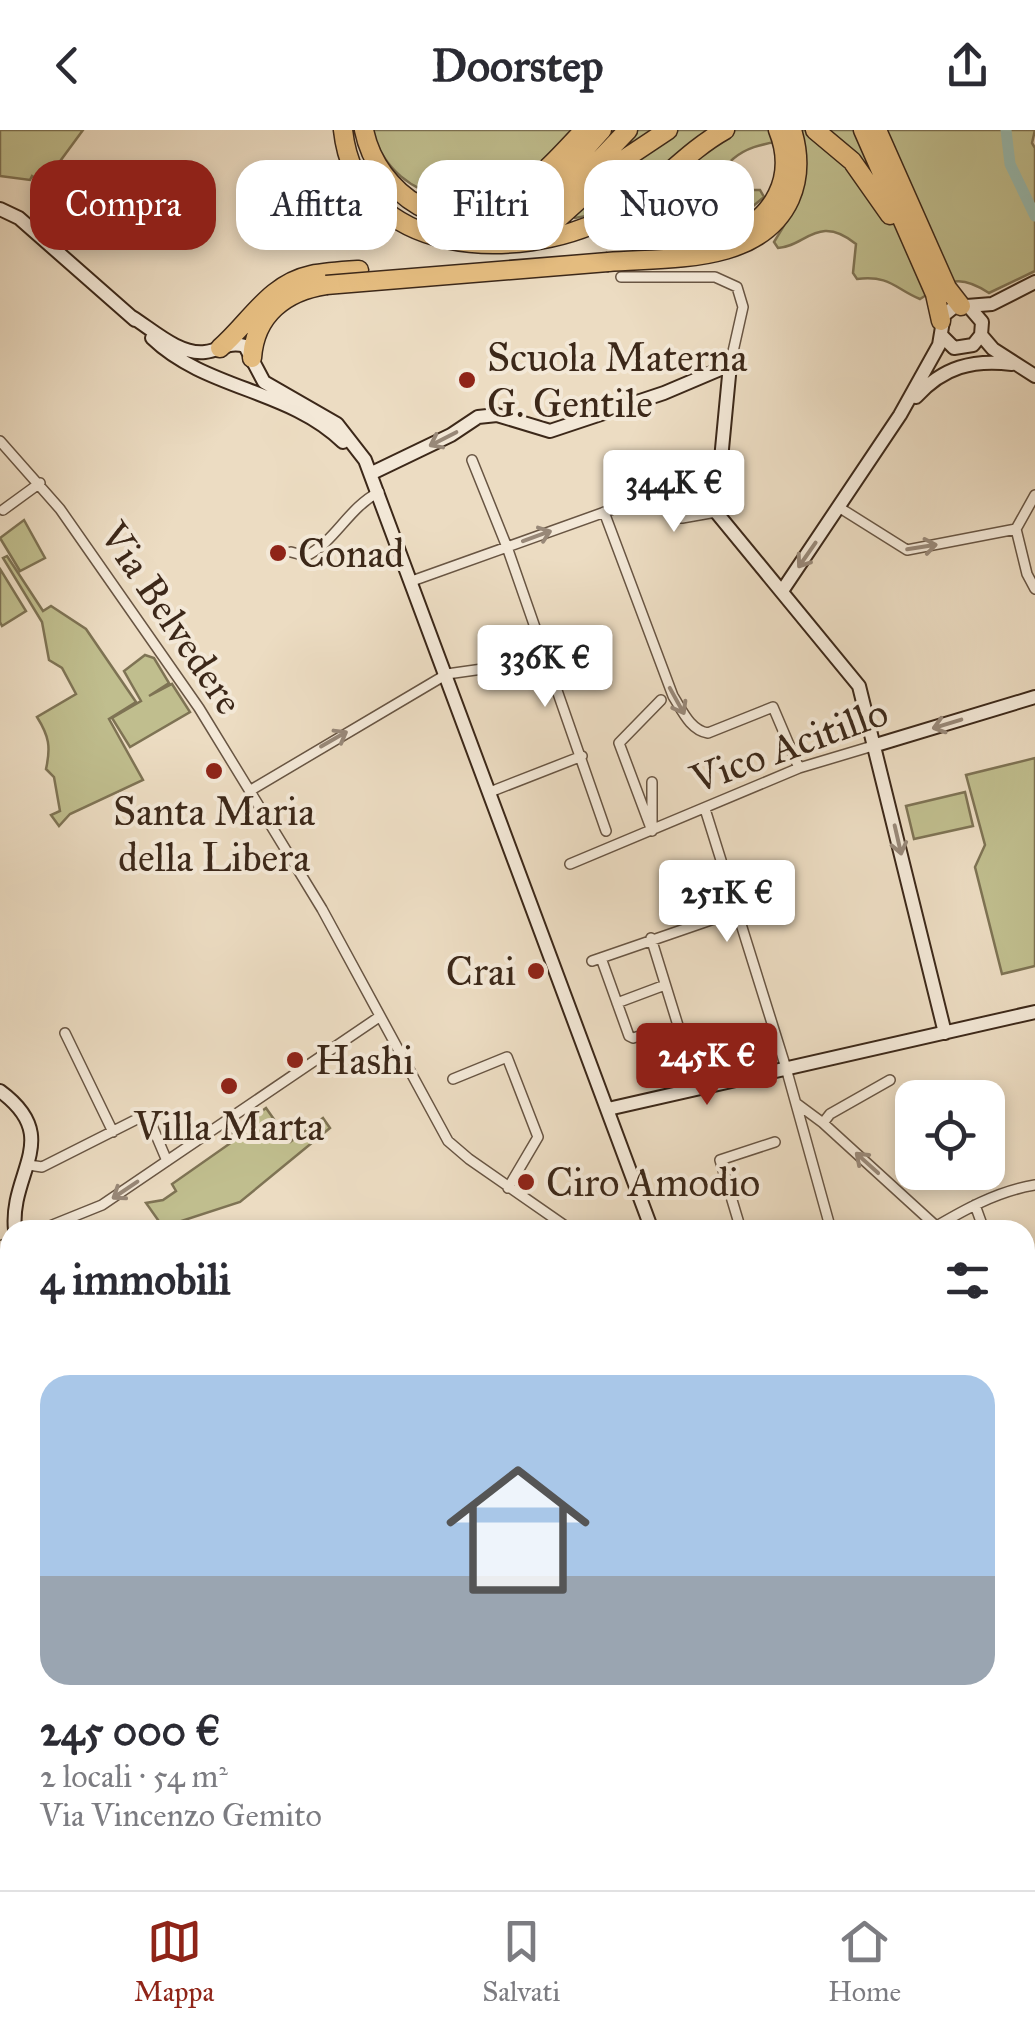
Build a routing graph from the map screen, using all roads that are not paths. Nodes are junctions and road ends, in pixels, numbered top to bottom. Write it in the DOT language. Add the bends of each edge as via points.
graph roads {
  1 [pos="343,130"];
  2 [pos="364,130"];
  3 [pos="584,130"];
  4 [pos="602,130"];
  5 [pos="628,130"];
  6 [pos="668,130"];
  7 [pos="724,130"];
  8 [pos="778,130"];
  9 [pos="792,130"];
  10 [pos="815,130"];
  11 [pos="863,130"];
  12 [pos="877,130"];
  13 [pos="791,157"];
  14 [pos="564,174"];
  15 [pos="564,181"];
  16 [pos="564,185"];
  17 [pos="564,188"];
  18 [pos="417,205"];
  19 [pos="0,209"];
  20 [pos="417,230"];
  21 [pos="564,234"];
  22 [pos="922,266"];
  23 [pos="621,278"];
  24 [pos="1035,282"];
  25 [pos="1035,291"];
  26 [pos="965,307"];
  27 [pos="132,317"];
  28 [pos="753,322"];
  29 [pos="740,323"];
  30 [pos="250,328"];
  31 [pos="941,328"];
  32 [pos="982,332"];
  33 [pos="220,348"];
  34 [pos="252,358"];
  35 [pos="1012,364"];
  36 [pos="730,366"];
  37 [pos="1035,376"];
  38 [pos="238,385"];
  39 [pos="900,416"];
  40 [pos="1,443"];
  41 [pos="472,460"];
  42 [pos="372,473"];
  43 [pos="40,483"];
  44 [pos="379,492"];
  45 [pos="1035,495"];
  46 [pos="840,508"];
  47 [pos="2,510"];
  48 [pos="604,512"];
  49 [pos="716,512"];
  50 [pos="1016,529"];
  51 [pos="507,547"];
  52 [pos="291,552"];
  53 [pos="412,581"];
  54 [pos="1035,589"];
  55 [pos="782,590"];
  56 [pos="544,651"];
  57 [pos="446,674"];
  58 [pos="1035,697"];
  59 [pos="661,700"];
  60 [pos="876,745"];
  61 [pos="582,756"];
  62 [pos="799,768"];
  63 [pos="652,782"];
  64 [pos="251,790"];
  65 [pos="490,792"];
  66 [pos="705,810"];
  67 [pos="606,831"];
  68 [pos="652,831"];
  69 [pos="570,864"];
  70 [pos="736,911"];
  71 [pos="651,938"];
  72 [pos="666,986"];
  73 [pos="617,1003"];
  74 [pos="1035,1012"];
  75 [pos="379,1017"];
  76 [pos="66,1033"];
  77 [pos="945,1033"];
  78 [pos="643,1035"];
  79 [pos="786,1068"];
  80 [pos="693,1074"];
  81 [pos="453,1079"];
  82 [pos="890,1080"];
  83 [pos="0,1091"];
  84 [pos="796,1103"];
  85 [pos="608,1110"];
  86 [pos="823,1123"];
  87 [pos="113,1132"];
  88 [pos="776,1142"];
  89 [pos="167,1162"];
  90 [pos="28,1165"];
  91 [pos="1035,1185"];
  92 [pos="508,1188"];
  93 [pos="975,1205"];
  94 [pos="15,1220"];
  95 [pos="65,1220"];
  96 [pos="556,1220"];
  97 [pos="648,1220"];
  98 [pos="738,1220"];
  99 [pos="828,1220"];
  100 [pos="925,1220"];
  101 [pos="948,1220"];
  102 [pos="980,1220"];
  1 -- 20 [label="highway" via="352,168 381,207"];
  2 -- 18 [label="highway" via="388,182"];
  3 -- 14 [label="highway"];
  4 -- 15 [label="highway"];
  5 -- 16 [label="highway"];
  6 -- 17 [label="highway"];
  7 -- 21 [label="highway" via="612,216"];
  8 -- 13 [label="highway"];
  9 -- 13 [label="highway"];
  10 -- 22 [label="highway" via="852,161"];
  11 -- 22 [label="highway"];
  12 -- 26 [label="highway" via="946,288"];
  13 -- 30 [label="highway, bridge" via="796,181 774,223 717,252 608,256 314,287 280,302"];
  19 -- 27 [label="main road" via="19,218"];
  22 -- 31 [label="highway"];
  23 -- 29 [label="street" via="724,280 742,295"];
  24 -- 26 [label="main road" via="992,304"];
  25 -- 32 [label="main road" via="996,310"];
  26 -- 31 [label="main road" via="948,310"];
  26 -- 32 [label="main road" via="979,316"];
  27 -- 33 [label="main road" via="184,350"];
  27 -- 38 [label="main road" via="187,365"];
  28 -- 29 [label="street"];
  29 -- 36 [label="street"];
  30 -- 33 [label="highway"];
  30 -- 34 [label="highway"];
  31 -- 32 [label="main road" via="948,345 961,349 974,345"];
  31 -- 39 [label="main road"];
  32 -- 35 [label="main road"];
  33 -- 34 [label="main road" via="240,344"];
  34 -- 38 [label="main road"];
  34 -- 42 [label="main road" via="270,386 337,424"];
  35 -- 37 [label="main road"];
  35 -- 39 [label="main road" via="948,370"];
  36 -- 42 [label="main road, one-way" via="550,431 497,415 478,417"];
  36 -- 49 [label="main road"];
  38 -- 42 [label="main road" via="316,420"];
  39 -- 46 [label="main road"];
  40 -- 43 [label="street, Via Belvedere"];
  41 -- 51 [label="street"];
  42 -- 44 [label="main road"];
  43 -- 47 [label="street"];
  43 -- 64 [label="street, Via Belvedere"];
  44 -- 52 [label="street" via="360,501 317,551"];
  44 -- 53 [label="main road"];
  45 -- 50 [label="street"];
  46 -- 50 [label="street, one-way" via="907,550"];
  46 -- 55 [label="main road, one-way"];
  48 -- 49 [label="street" via="672,488 682,518"];
  51 -- 48 [label="street, one-way"];
  48 -- 62 [label="street, one-way" via="687,719 708,733 773,707"];
  49 -- 55 [label="main road"];
  50 -- 54 [label="street"];
  51 -- 53 [label="street"];
  51 -- 56 [label="street"];
  53 -- 57 [label="main road"];
  55 -- 60 [label="main road" via="859,686"];
  56 -- 57 [label="street" via="525,662"];
  56 -- 61 [label="street"];
  64 -- 57 [label="street, one-way"];
  57 -- 65 [label="main road"];
  58 -- 60 [label="main road, Vico Acitillo, one-way"];
  59 -- 68 [label="street" via="619,743"];
  60 -- 62 [label="street, Vico Acitillo"];
  60 -- 77 [label="main road, one-way"];
  61 -- 65 [label="street"];
  61 -- 67 [label="street"];
  62 -- 66 [label="street, Vico Acitillo"];
  63 -- 68 [label="street"];
  64 -- 75 [label="street, Via Belvedere"];
  65 -- 85 [label="main road"];
  66 -- 68 [label="street, Vico Acitillo"];
  66 -- 70 [label="street"];
  68 -- 69 [label="street, Vico Acitillo"];
  70 -- 71 [label="street"];
  70 -- 79 [label="street"];
  71 -- 72 [label="street"];
  71 -- 73 [label="street" via="596,959"];
  72 -- 73 [label="street"];
  72 -- 80 [label="street"];
  73 -- 78 [label="street" via="630,1036"];
  74 -- 77 [label="main road"];
  75 -- 89 [label="street"];
  75 -- 92 [label="street" via="448,1141"];
  76 -- 87 [label="street"];
  77 -- 79 [label="main road"];
  79 -- 84 [label="street"];
  79 -- 85 [label="main road"];
  81 -- 92 [label="street" via="507,1057 538,1137"];
  82 -- 86 [label="street"];
  83 -- 90 [label="main road" via="28,1122"];
  84 -- 86 [label="street"];
  84 -- 99 [label="street"];
  85 -- 97 [label="main road"];
  100 -- 86 [label="street, one-way"];
  87 -- 89 [label="street" via="147,1114"];
  87 -- 90 [label="street" via="42,1167"];
  88 -- 98 [label="street" via="720,1160"];
  89 -- 95 [label="street, one-way" via="102,1205"];
  90 -- 94 [label="main road"];
  91 -- 93 [label="street"];
  92 -- 96 [label="street"];
  93 -- 101 [label="street"];
  93 -- 102 [label="street"];
}
